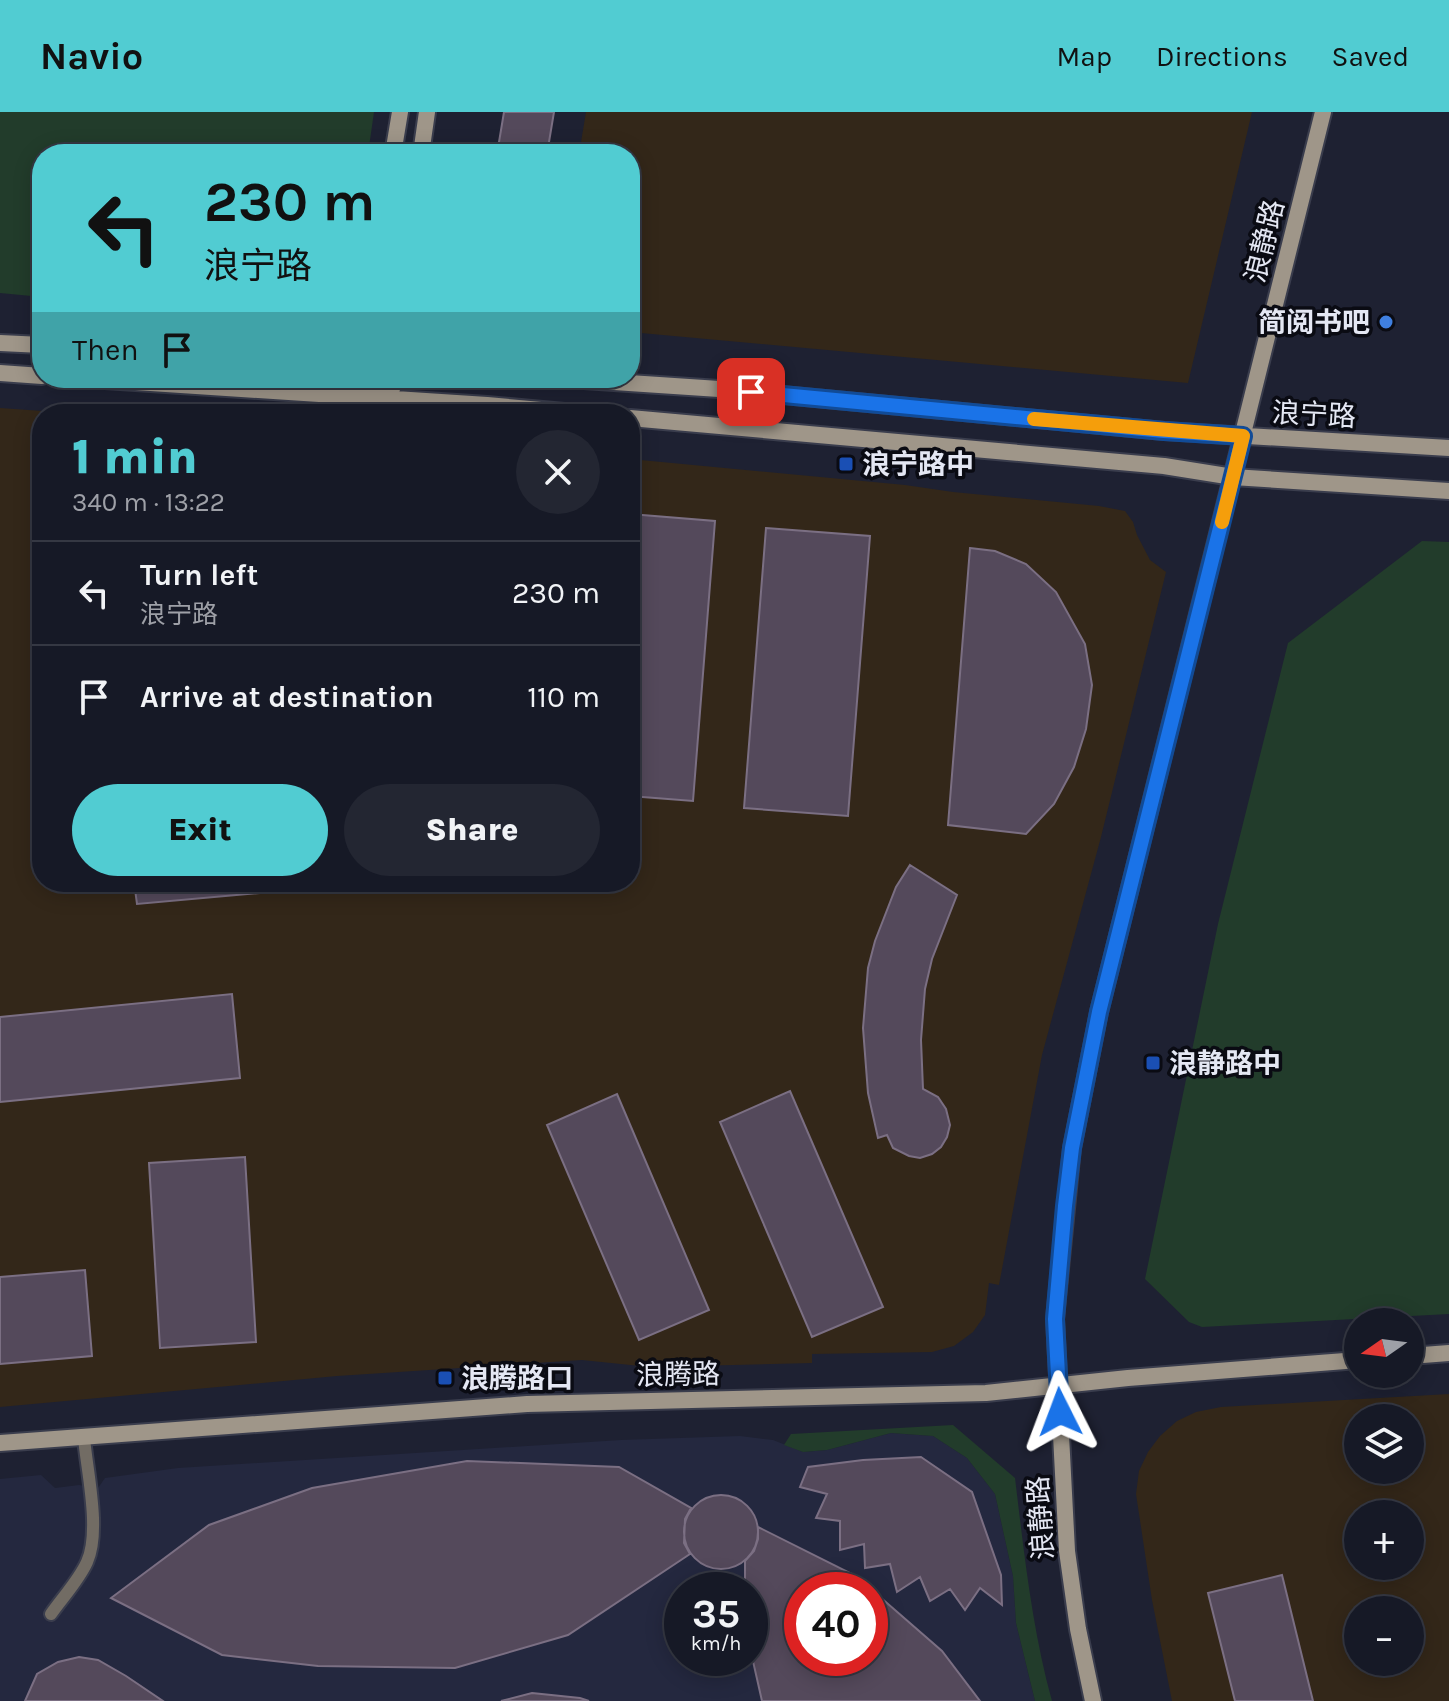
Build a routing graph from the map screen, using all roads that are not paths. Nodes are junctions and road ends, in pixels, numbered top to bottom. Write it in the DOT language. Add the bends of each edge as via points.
graph roads {
  1 [pos="400,112"];
  2 [pos="427,112"];
  3 [pos="1323,112"];
  4 [pos="395,144"];
  5 [pos="422,144"];
  6 [pos="0,343"];
  7 [pos="32,345"];
  8 [pos="0,373"];
  9 [pos="32,375"];
  10 [pos="640,384"];
  11 [pos="224,388"];
  12 [pos="383,388"];
  13 [pos="392,388"];
  14 [pos="388,399"];
  15 [pos="454,404"];
  16 [pos="640,419"];
  17 [pos="1243,436"];
  18 [pos="1449,448"];
  19 [pos="1233,477"];
  20 [pos="1449,491"];
  21 [pos="1449,1353"];
  22 [pos="1424,1355"];
  23 [pos="1344,1361"];
  24 [pos="1059,1386"];
  25 [pos="84,1438"];
  26 [pos="0,1443"];
  27 [pos="51,1614"];
  28 [pos="1093,1701"];
  1 -- 4 [label="street"];
  2 -- 5 [label="street"];
  3 -- 17 [label="street, 浪静路"];
  6 -- 7 [label="street"];
  8 -- 9 [label="street"];
  10 -- 17 [label="street, 浪宁路"];
  11 -- 14 [label="street"];
  12 -- 14 [label="street"];
  13 -- 14 [label="street"];
  14 -- 15 [label="street"];
  16 -- 19 [label="street" via="1164,466"];
  17 -- 18 [label="street, 浪宁路"];
  17 -- 19 [label="street, 浪静路"];
  19 -- 20 [label="street"];
  19 -- 24 [label="street, 浪静路" via="1085,1079 1072,1148 1055,1319"];
  21 -- 22 [label="street"];
  23 -- 24 [label="street, 浪腾路"];
  24 -- 25 [label="street, 浪腾路" via="986,1393 527,1404"];
  24 -- 28 [label="street, 浪静路" via="1067,1551"];
  25 -- 26 [label="street, 浪腾路"];
  25 -- 27 [label="lane" via="93,1545 87,1564"];
}
